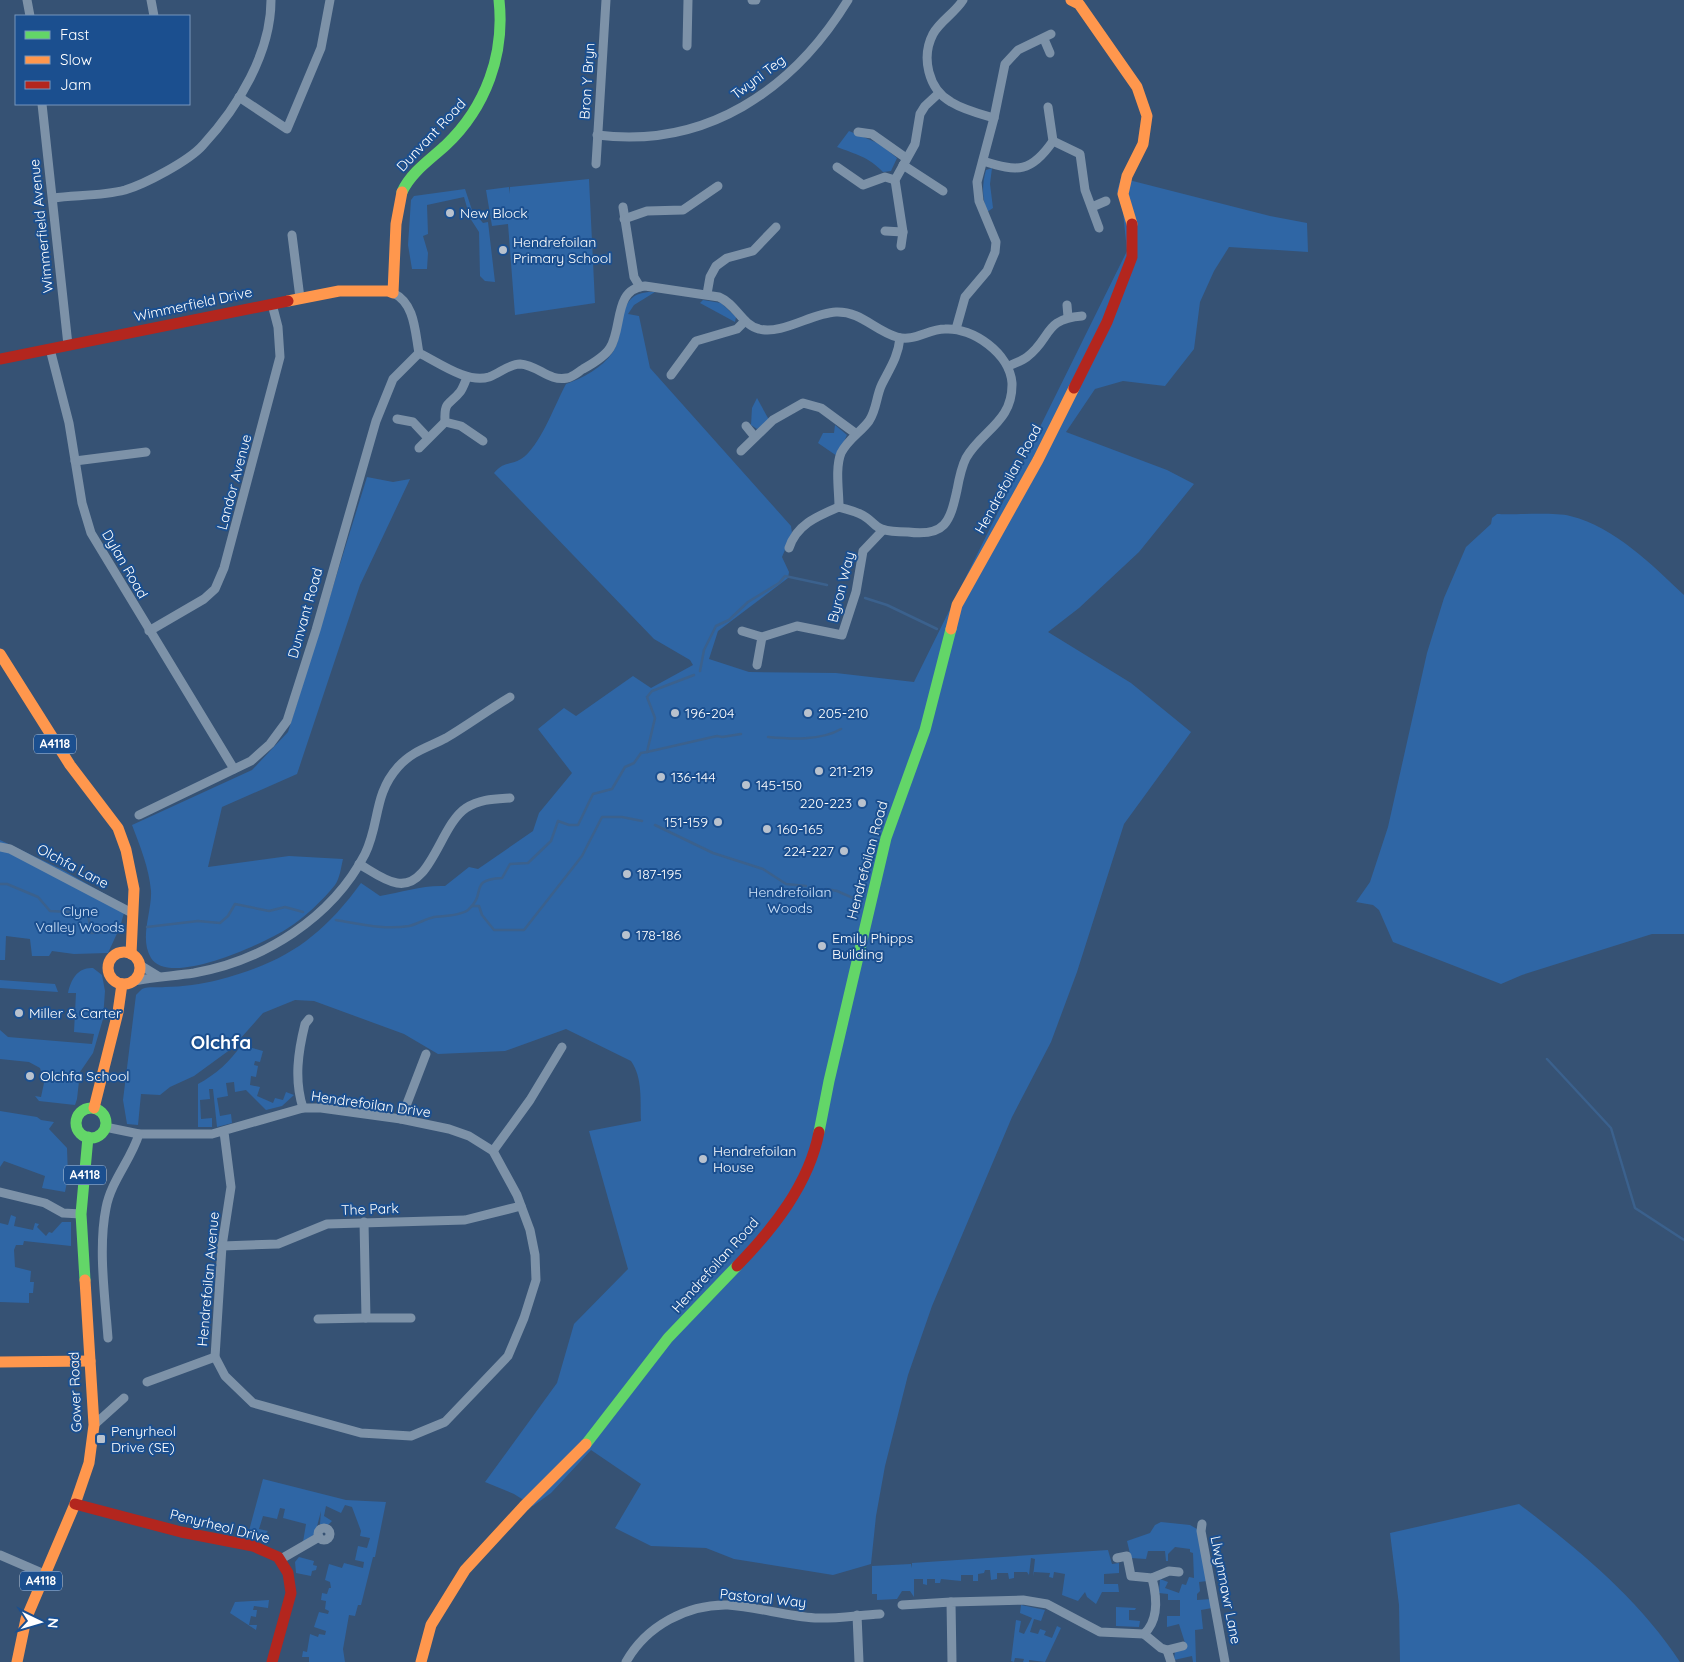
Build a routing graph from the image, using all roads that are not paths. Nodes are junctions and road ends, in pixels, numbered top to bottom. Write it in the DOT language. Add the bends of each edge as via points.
graph roads {
  1 [pos="27,0"];
  2 [pos="151,0"];
  3 [pos="271,0"];
  4 [pos="330,0"];
  5 [pos="499,0"];
  6 [pos="606,0"];
  7 [pos="688,0"];
  8 [pos="752,0"];
  9 [pos="756,0"];
  10 [pos="848,0"];
  11 [pos="963,0"];
  12 [pos="1071,0"];
  13 [pos="30,15"];
  14 [pos="154,15"];
  15 [pos="688,46"];
  16 [pos="1050,52"];
  17 [pos="939,93"];
  18 [pos="239,97"];
  19 [pos="42,105"];
  20 [pos="1048,107"];
  21 [pos="994,118"];
  22 [pos="858,132"];
  23 [pos="597,135"];
  24 [pos="1053,141"];
  25 [pos="983,161"];
  26 [pos="904,162"];
  27 [pos="596,164"];
  28 [pos="837,167"];
  29 [pos="896,180"];
  30 [pos="718,186"];
  31 [pos="943,191"];
  32 [pos="53,198"];
  33 [pos="1106,201"];
  34 [pos="1092,207"];
  35 [pos="623,208"];
  36 [pos="624,219"];
  37 [pos="776,227"];
  38 [pos="1098,228"];
  39 [pos="885,231"];
  40 [pos="903,232"];
  41 [pos="292,235"];
  42 [pos="901,246"];
  43 [pos="640,287"];
  44 [pos="393,293"];
  45 [pos="707,294"];
  46 [pos="300,298"];
  47 [pos="272,304"];
  48 [pos="1067,304"];
  49 [pos="1082,316"];
  50 [pos="1068,317"];
  51 [pos="745,321"];
  52 [pos="956,329"];
  53 [pos="900,338"];
  54 [pos="68,345"];
  55 [pos="50,349"];
  56 [pos="419,353"];
  57 [pos="0,359"];
  58 [pos="1009,366"];
  59 [pos="671,375"];
  60 [pos="468,377"];
  61 [pos="397,419"];
  62 [pos="445,422"];
  63 [pos="746,426"];
  64 [pos="855,433"];
  65 [pos="754,437"];
  66 [pos="428,438"];
  67 [pos="483,441"];
  68 [pos="419,448"];
  69 [pos="146,451"];
  70 [pos="741,451"];
  71 [pos="75,461"];
  72 [pos="839,507"];
  73 [pos="883,530"];
  74 [pos="788,542"];
  75 [pos="149,631"];
  76 [pos="742,631"];
  77 [pos="762,637"];
  78 [pos="0,654"];
  79 [pos="756,665"];
  80 [pos="510,697"];
  81 [pos="234,770"];
  82 [pos="510,798"];
  83 [pos="139,815"];
  84 [pos="0,847"];
  85 [pos="359,864"];
  86 [pos="132,913"];
  87 [pos="118,953"];
  88 [pos="132,954"];
  89 [pos="140,965"];
  90 [pos="158,976"];
  91 [pos="128,982"];
  92 [pos="309,1019"];
  93 [pos="562,1047"];
  94 [pos="426,1054"];
  95 [pos="94,1108"];
  96 [pos="303,1108"];
  97 [pos="401,1119"];
  98 [pos="105,1127"];
  99 [pos="224,1132"];
  100 [pos="139,1134"];
  101 [pos="88,1138"];
  102 [pos="493,1151"];
  103 [pos="0,1192"];
  104 [pos="521,1206"];
  105 [pos="82,1214"];
  106 [pos="364,1222"];
  107 [pos="222,1246"];
  108 [pos="366,1318"];
  109 [pos="411,1318"];
  110 [pos="318,1319"];
  111 [pos="108,1338"];
  112 [pos="215,1357"];
  113 [pos="90,1361"];
  114 [pos="0,1362"];
  115 [pos="146,1382"];
  116 [pos="124,1398"];
  117 [pos="94,1425"];
  118 [pos="75,1504"];
  119 [pos="1202,1524"];
  120 [pos="319,1536"];
  121 [pos="0,1555"];
  122 [pos="1117,1558"];
  123 [pos="281,1559"];
  124 [pos="1178,1572"];
  125 [pos="44,1574"];
  126 [pos="1156,1576"];
  127 [pos="951,1602"];
  128 [pos="902,1604"];
  129 [pos="880,1614"];
  130 [pos="857,1615"];
  131 [pos="1144,1634"];
  132 [pos="1183,1646"];
  133 [pos="1167,1650"];
  134 [pos="17,1662"];
  135 [pos="272,1662"];
  136 [pos="421,1662"];
  137 [pos="626,1662"];
  138 [pos="859,1662"];
  139 [pos="952,1662"];
  140 [pos="1171,1662"];
  141 [pos="1225,1662"];
  1 -- 13 [label="street"];
  2 -- 14 [label="street"];
  3 -- 18 [label="street" via="265,44"];
  4 -- 18 [label="street" via="321,48 287,129"];
  5 -- 44 [label="street, Dunvant Road" via="502,16 498,52 483,98 459,132 413,176 400,196"];
  6 -- 23 [label="street, Bron Y Bryn"];
  7 -- 15 [label="street"];
  8 -- 9 [label="street"];
  10 -- 23 [label="street, Twyni Teg" via="829,32 789,74 746,106 727,116 674,133 623,138"];
  11 -- 17 [label="street" via="933,34 928,50 931,80"];
  12 -- 136 [label="street, Hendrefoilan Road" via="1079,4 1137,87 1147,116 1143,144 1127,176 1124,194 1132,222 1132,257 1107,322 1038,460 958,605 925,730 886,838 811,1163 801,1185 755,1248 668,1338 592,1438 465,1570 431,1625"];
  16 -- 21 [label="street" via="1048,37 1018,50 1005,64"];
  17 -- 21 [label="street" via="950,102"];
  17 -- 26 [label="street" via="920,114 915,144"];
  18 -- 32 [label="street" via="202,146 157,177 124,190"];
  19 -- 32 [label="street, Wimmerfield Avenue"];
  20 -- 24 [label="street"];
  21 -- 25 [label="street"];
  22 -- 26 [label="street" via="872,134"];
  23 -- 27 [label="street, Bron Y Bryn"];
  24 -- 25 [label="street" via="1041,158 1022,167 1002,167"];
  24 -- 34 [label="street" via="1080,154 1085,190"];
  25 -- 52 [label="street" via="977,182 979,202 993,232 995,252 987,271 965,297"];
  26 -- 29 [label="street"];
  26 -- 31 [label="street"];
  28 -- 29 [label="street" via="863,185 885,178"];
  29 -- 40 [label="street"];
  30 -- 36 [label="street" via="683,210 647,211"];
  32 -- 54 [label="street, Wimmerfield Avenue"];
  33 -- 34 [label="street"];
  34 -- 38 [label="street"];
  35 -- 36 [label="street"];
  36 -- 43 [label="street" via="634,277"];
  37 -- 45 [label="street" via="753,251 727,258 716,266"];
  39 -- 40 [label="street"];
  40 -- 42 [label="street"];
  41 -- 46 [label="street"];
  43 -- 45 [label="street"];
  43 -- 60 [label="street" via="623,301 610,348 569,378 551,377 520,364 481,379"];
  44 -- 46 [label="street, Wimmerfield Drive" via="339,291"];
  44 -- 56 [label="street" via="404,299 411,312"];
  45 -- 51 [label="street" via="728,300"];
  46 -- 47 [label="street, Wimmerfield Drive"];
  47 -- 54 [label="street, Wimmerfield Drive"];
  47 -- 75 [label="street, Landor Avenue" via="280,357 224,568 215,589 204,599"];
  48 -- 50 [label="street"];
  49 -- 50 [label="street"];
  50 -- 58 [label="street" via="1055,323 1026,358"];
  51 -- 53 [label="street" via="759,329 769,330 820,314 846,312"];
  51 -- 59 [label="street" via="736,329 696,341"];
  52 -- 53 [label="street" via="944,328 917,337"];
  52 -- 58 [label="street" via="978,338"];
  53 -- 64 [label="street" via="898,354 881,386 876,407 868,422"];
  54 -- 55 [label="street, Wimmerfield Drive"];
  55 -- 57 [label="street, Wimmerfield Drive"];
  55 -- 71 [label="street, Dylan Road"];
  56 -- 60 [label="street"];
  56 -- 81 [label="street, Dunvant Road" via="393,380 376,421 314,639 287,721 270,744 251,761"];
  58 -- 73 [label="street" via="1012,384 1008,408 996,426 967,456 951,514 944,526 926,533"];
  60 -- 62 [label="street" via="460,392 447,403"];
  61 -- 66 [label="street" via="412,422"];
  62 -- 66 [label="street"];
  62 -- 67 [label="street" via="461,426"];
  63 -- 65 [label="street"];
  64 -- 65 [label="street" via="821,408 803,403 773,420"];
  64 -- 72 [label="street" via="840,455"];
  65 -- 70 [label="street"];
  66 -- 68 [label="street"];
  69 -- 71 [label="street"];
  71 -- 75 [label="street, Dylan Road" via="91,533"];
  72 -- 73 [label="street" via="867,518"];
  72 -- 74 [label="street" via="814,518"];
  73 -- 77 [label="street, Byron Way" via="863,551 856,592 842,635 797,626"];
  75 -- 81 [label="street, Dylan Road"];
  76 -- 77 [label="street"];
  77 -- 79 [label="street"];
  78 -- 86 [label="street, A4118" via="64,757 118,828 134,889"];
  80 -- 85 [label="street" via="446,738 421,748 399,766 377,804 371,836"];
  81 -- 83 [label="street, Dunvant Road"];
  82 -- 85 [label="street" via="486,799 456,816 424,873 415,881 396,883"];
  84 -- 86 [label="street, Olchfa Lane" via="10,849"];
  85 -- 90 [label="street" via="327,905 268,949 194,973"];
  86 -- 87 [label="street, A4118"];
  86 -- 88 [label="street, A4118"];
  87 -- 88 [label="street"];
  87 -- 91 [label="street" via="110,959 108,971 114,980"];
  88 -- 89 [label="street"];
  89 -- 90 [label="street"];
  89 -- 91 [label="street" via="139,974"];
  90 -- 91 [label="street"];
  91 -- 95 [label="street"];
  92 -- 96 [label="street" via="305,1024 298,1063 297,1093"];
  93 -- 102 [label="street" via="530,1100"];
  94 -- 97 [label="street"];
  95 -- 98 [label="street" via="105,1118"];
  95 -- 101 [label="street" via="83,1111 76,1121 81,1133"];
  96 -- 97 [label="street, Hendrefoilan Drive"];
  96 -- 99 [label="street, Hendrefoilan Drive"];
  97 -- 102 [label="street, Hendrefoilan Drive" via="449,1129 469,1136"];
  98 -- 100 [label="street, Hendrefoilan Drive"];
  98 -- 101 [label="street" via="99,1136"];
  99 -- 100 [label="street, Hendrefoilan Drive"];
  99 -- 107 [label="street, Hendrefoilan Avenue" via="231,1187"];
  100 -- 111 [label="street" via="106,1208 103,1262"];
  101 -- 105 [label="street, Gower Road / A4118"];
  102 -- 104 [label="street, Hendrefoilan Avenue"];
  103 -- 105 [label="street" via="45,1203 63,1213"];
  104 -- 106 [label="street, The Park" via="465,1220"];
  104 -- 112 [label="street, Hendrefoilan Avenue" via="535,1255 536,1280 530,1299 508,1356 445,1422 411,1436 361,1433 253,1404 225,1376"];
  105 -- 113 [label="street, Gower Road / A4118"];
  106 -- 107 [label="street, The Park" via="327,1224 278,1244"];
  106 -- 108 [label="street"];
  107 -- 112 [label="street, Hendrefoilan Avenue"];
  108 -- 109 [label="street"];
  108 -- 110 [label="street"];
  112 -- 115 [label="street"];
  113 -- 114 [label="street"];
  113 -- 117 [label="street, Gower Road / A4118"];
  116 -- 117 [label="street"];
  117 -- 118 [label="street, Gower Road / A4118" via="89,1463"];
  118 -- 123 [label="street, Penyrheol Drive" via="260,1549"];
  118 -- 125 [label="street, Gower Road / A4118"];
  119 -- 141 [label="street, Llwynmawr Lane"];
  120 -- 123 [label="street"];
  121 -- 125 [label="street"];
  122 -- 126 [label="street" via="1127,1556 1131,1576"];
  123 -- 135 [label="street, Penyrheol Drive" via="288,1572 292,1593 289,1613 272,1653"];
  124 -- 126 [label="street" via="1169,1571"];
  125 -- 134 [label="street, Gower Road / A4118" via="26,1619"];
  126 -- 131 [label="street" via="1156,1608"];
  127 -- 128 [label="street"];
  127 -- 131 [label="street" via="1023,1600 1047,1604 1100,1632"];
  127 -- 139 [label="street"];
  129 -- 130 [label="street, Pastoral Way"];
  130 -- 137 [label="street, Pastoral Way" via="816,1618 730,1605 698,1608 658,1626"];
  130 -- 138 [label="street"];
  131 -- 133 [label="street"];
  132 -- 133 [label="street"];
  133 -- 140 [label="street"];
}
